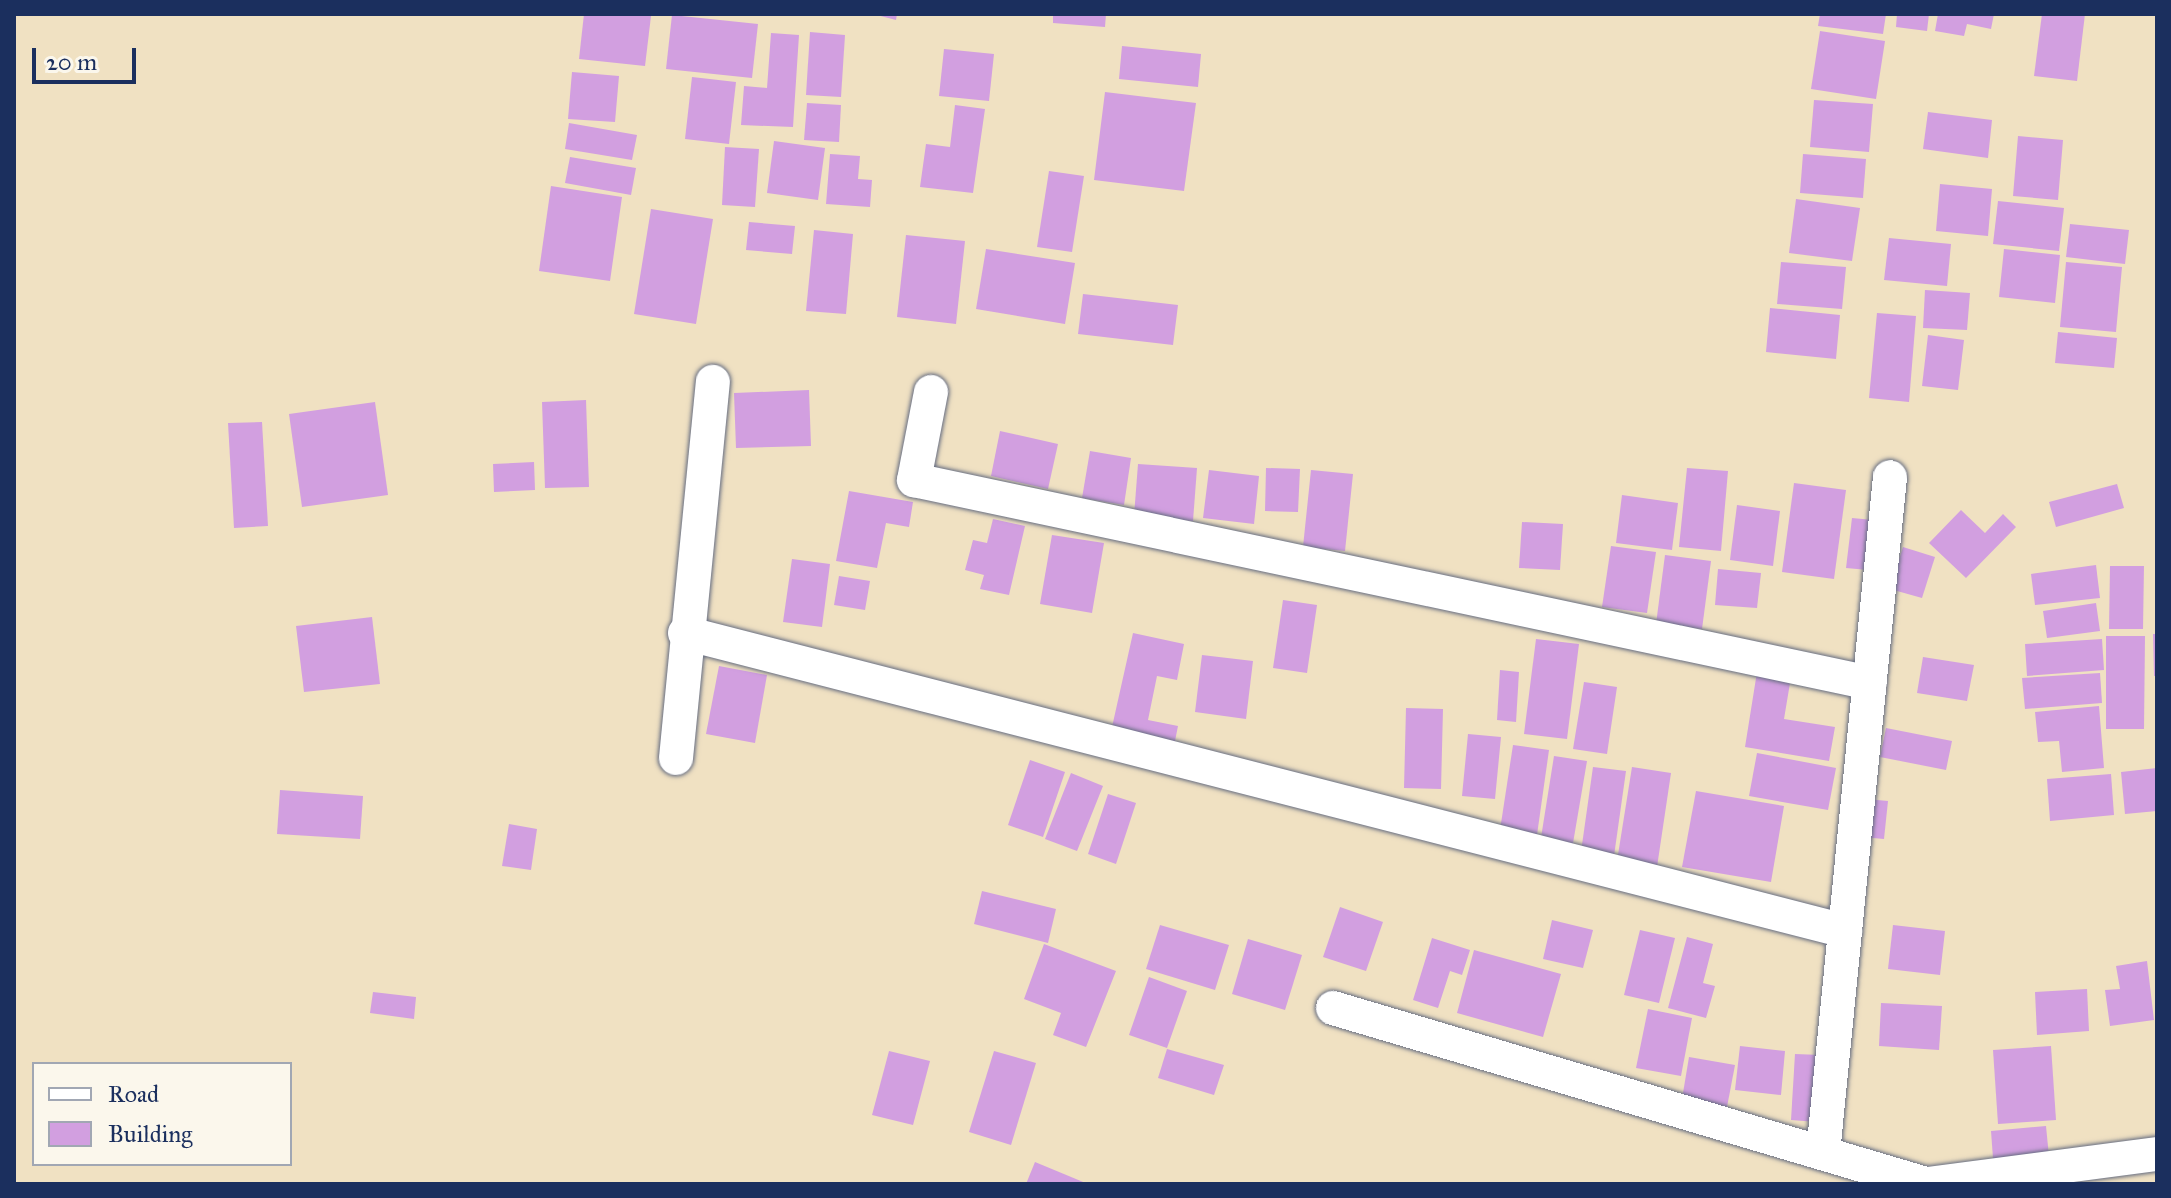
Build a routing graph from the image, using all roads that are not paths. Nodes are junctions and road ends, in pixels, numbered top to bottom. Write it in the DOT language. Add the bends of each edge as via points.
graph roads {
  1 [pos="713,382"];
  2 [pos="931,392"];
  3 [pos="1890,477"];
  4 [pos="685,633"];
  5 [pos="1870,683"];
  6 [pos="676,758"];
  7 [pos="1845,931"];
  8 [pos="1333,1008"];
  9 [pos="1823,1153"];
  10 [pos="2157,1154"];
  11 [pos="1927,1184"];
  1 -- 4 [label="street"];
  2 -- 5 [label="street" via="914,480"];
  3 -- 5 [label="street"];
  4 -- 6 [label="street"];
  4 -- 7 [label="street"];
  5 -- 7 [label="street"];
  7 -- 9 [label="street"];
  8 -- 9 [label="street"];
  9 -- 11 [label="street"];
  10 -- 11 [label="street"];
}
